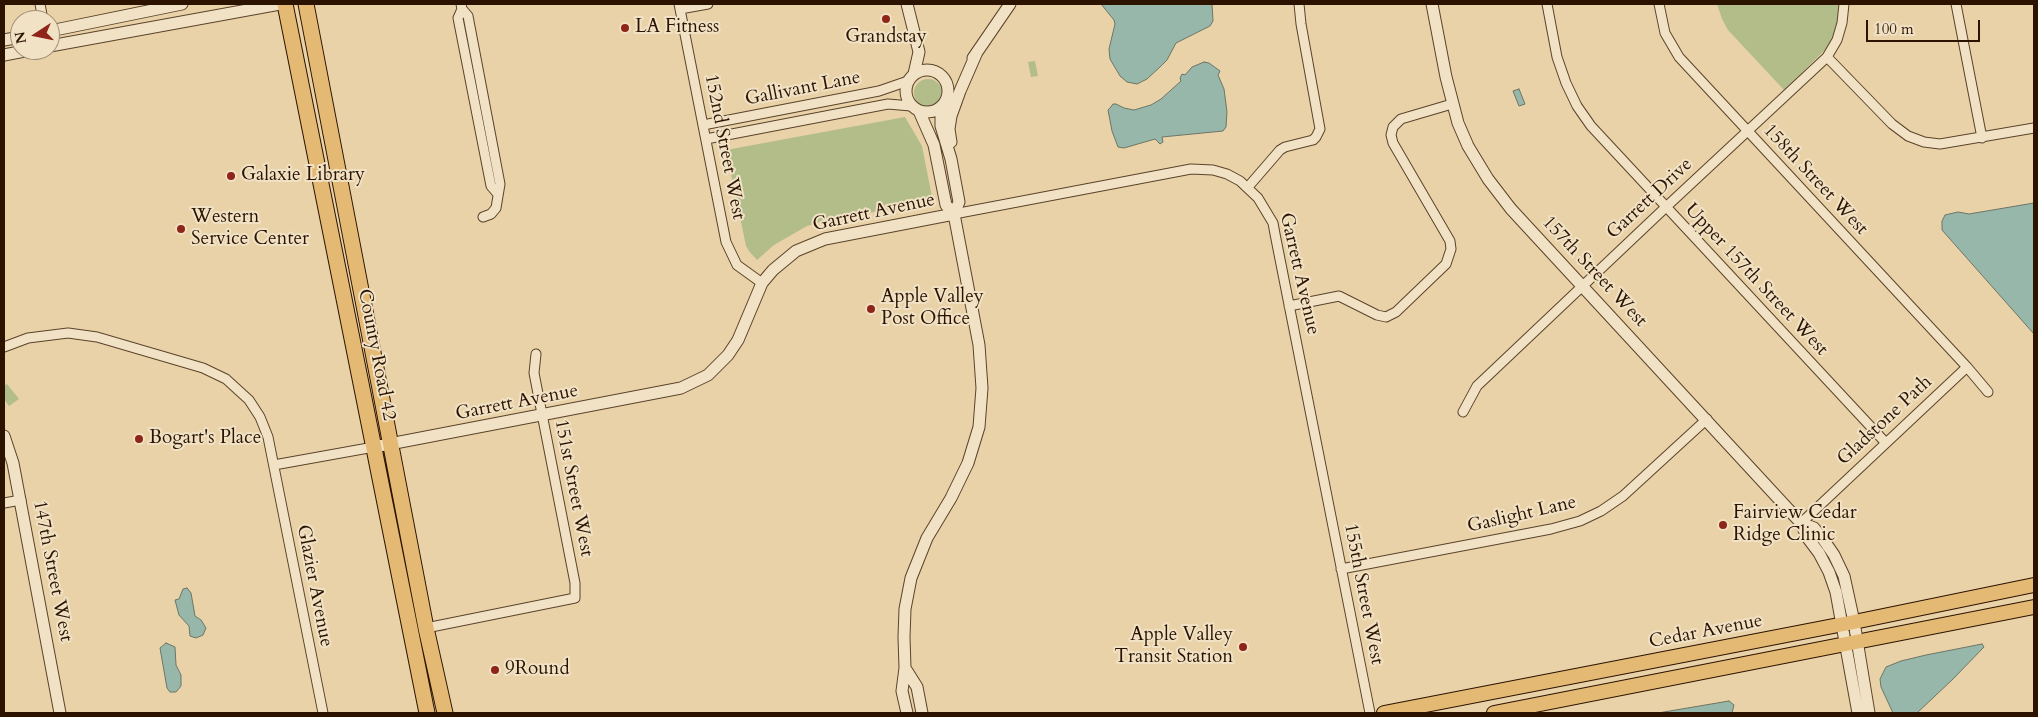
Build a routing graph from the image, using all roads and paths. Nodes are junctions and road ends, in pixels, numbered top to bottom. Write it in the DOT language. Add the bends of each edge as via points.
graph roads {
  1 [pos="182,4"];
  2 [pos="280,4"];
  3 [pos="285,4"];
  4 [pos="306,4"];
  5 [pos="708,4"];
  6 [pos="907,4"];
  7 [pos="1010,4"];
  8 [pos="1299,4"];
  9 [pos="1432,4"];
  10 [pos="1547,4"];
  11 [pos="1660,4"];
  12 [pos="1844,4"];
  13 [pos="1956,4"];
  14 [pos="461,6"];
  15 [pos="680,6"];
  16 [pos="60,28"];
  17 [pos="60,44"];
  18 [pos="977,52"];
  19 [pos="1828,57"];
  20 [pos="911,78"];
  21 [pos="947,97"];
  22 [pos="1452,104"];
  23 [pos="915,108"];
  24 [pos="703,124"];
  25 [pos="2034,128"];
  26 [pos="1747,131"];
  27 [pos="706,138"];
  28 [pos="1982,138"];
  29 [pos="951,158"];
  30 [pos="1248,187"];
  31 [pos="1666,207"];
  32 [pos="954,214"];
  33 [pos="483,217"];
  34 [pos="762,283"];
  35 [pos="1583,286"];
  36 [pos="1290,306"];
  37 [pos="4,347"];
  38 [pos="536,354"];
  39 [pos="1967,367"];
  40 [pos="1988,392"];
  41 [pos="1463,412"];
  42 [pos="542,416"];
  43 [pos="1707,419"];
  44 [pos="4,436"];
  45 [pos="1885,442"];
  46 [pos="391,444"];
  47 [pos="374,447"];
  48 [pos="274,465"];
  49 [pos="1324,482"];
  50 [pos="21,500"];
  51 [pos="4,503"];
  52 [pos="1801,524"];
  53 [pos="1341,569"];
  54 [pos="2034,585"];
  55 [pos="2034,608"];
  56 [pos="1848,624"];
  57 [pos="426,628"];
  58 [pos="1851,643"];
  59 [pos="905,668"];
  60 [pos="1458,699"];
  61 [pos="60,713"];
  62 [pos="323,713"];
  63 [pos="427,713"];
  64 [pos="445,713"];
  65 [pos="907,713"];
  66 [pos="922,713"];
  67 [pos="1370,713"];
  68 [pos="1384,713"];
  69 [pos="1417,713"];
  70 [pos="1494,713"];
  71 [pos="1858,713"];
  72 [pos="1869,713"];
  1 -- 16 [label="street"];
  2 -- 17 [label="street"];
  3 -- 47 [label="highway, County Road 42"];
  4 -- 46 [label="highway, County Road 42"];
  5 -- 15 [label="street"];
  6 -- 20 [label="street" via="919,52"];
  7 -- 18 [label="street"];
  8 -- 30 [label="street" via="1320,128 1313,140 1280,150"];
  9 -- 22 [label="street, 157th Street West"];
  10 -- 31 [label="street, Upper 157th Street West" via="1557,57 1577,106 1591,126"];
  11 -- 26 [label="street, 158th Street West" via="1665,33 1679,57"];
  12 -- 19 [label="street, Garrett Drive" via="1837,40"];
  13 -- 28 [label="street"];
  14 -- 33 [label="street" via="458,18 490,186 497,193 496,208"];
  15 -- 24 [label="street, 152nd Street West"];
  18 -- 21 [label="street"];
  18 -- 29 [label="street" via="951,116"];
  19 -- 26 [label="street, Garrett Drive"];
  19 -- 28 [label="street" via="1892,124 1908,136 1940,144"];
  20 -- 21 [label="street" via="920,71 934,71 944,79"];
  20 -- 23 [label="street" via="906,94"];
  20 -- 24 [label="street, Gallivant Lane" via="879,91"];
  21 -- 23 [label="street" via="936,111"];
  21 -- 29 [label="street" via="941,113 941,126"];
  22 -- 35 [label="street, 157th Street West" via="1468,146 1488,179 1511,209"];
  22 -- 36 [label="street" via="1402,119 1393,127 1391,135 1392,143 1450,241 1452,249 1446,264 1396,312 1386,317 1339,296"];
  23 -- 27 [label="street, Gallivant Lane" via="888,104"];
  23 -- 32 [label="street" via="934,145 946,204"];
  24 -- 27 [label="street, 152nd Street West"];
  25 -- 28 [label="street"];
  26 -- 31 [label="street, Garrett Drive"];
  26 -- 39 [label="street, 158th Street West"];
  27 -- 34 [label="street, 152nd Street West" via="729,252 740,269"];
  29 -- 32 [label="street" via="959,202"];
  30 -- 32 [label="street, Garrett Avenue" via="1220,172 1191,169"];
  30 -- 36 [label="street, Garrett Avenue" via="1262,202 1273,223"];
  31 -- 35 [label="street, Garrett Drive"];
  31 -- 45 [label="street, Upper 157th Street West"];
  32 -- 34 [label="street, Garrett Avenue" via="812,243 782,261"];
  32 -- 59 [label="street" via="980,345 982,406 968,463 927,538 911,578 905,609"];
  34 -- 42 [label="street, Garrett Avenue" via="734,348 700,380 674,391"];
  35 -- 41 [label="street, Garrett Drive" via="1477,386"];
  35 -- 43 [label="street, 157th Street West"];
  36 -- 49 [label="street, Garrett Avenue"];
  37 -- 48 [label="street" via="28,338 79,334 104,338 203,368 232,384 253,405 268,437"];
  38 -- 42 [label="street, 151st Street West" via="534,373"];
  39 -- 40 [label="street"];
  39 -- 45 [label="street, Gladstone Path"];
  42 -- 46 [label="street, Garrett Avenue"];
  42 -- 57 [label="street, 151st Street West" via="576,598"];
  43 -- 52 [label="street, 157th Street West"];
  43 -- 53 [label="street, Gaslight Lane" via="1623,496 1580,521"];
  44 -- 50 [label="street, 147th Street West"];
  45 -- 52 [label="street, Gladstone Path"];
  46 -- 47 [label="street, Garrett Avenue"];
  46 -- 57 [label="highway, County Road 42"];
  47 -- 48 [label="street, Garrett Avenue"];
  47 -- 63 [label="highway, County Road 42"];
  48 -- 62 [label="street, Glazier Avenue"];
  49 -- 53 [label="street, 155th Street West"];
  50 -- 51 [label="street"];
  50 -- 61 [label="street, 147th Street West"];
  52 -- 56 [label="street, 157th Street West" via="1830,572"];
  53 -- 67 [label="street, 155th Street West"];
  54 -- 56 [label="main road, Cedar Avenue"];
  55 -- 58 [label="main road, Cedar Avenue"];
  56 -- 58 [label="street, 157th Street West"];
  56 -- 60 [label="main road, Cedar Avenue"];
  57 -- 64 [label="highway, County Road 42"];
  58 -- 70 [label="main road, Cedar Avenue"];
  58 -- 71 [label="street, 157th Street West"];
  58 -- 72 [label="street, 157th Street West"];
  59 -- 65 [label="street" via="902,691"];
  59 -- 66 [label="street" via="917,687"];
  60 -- 68 [label="main road, Cedar Avenue"];
  60 -- 69 [label="main road"];
}
